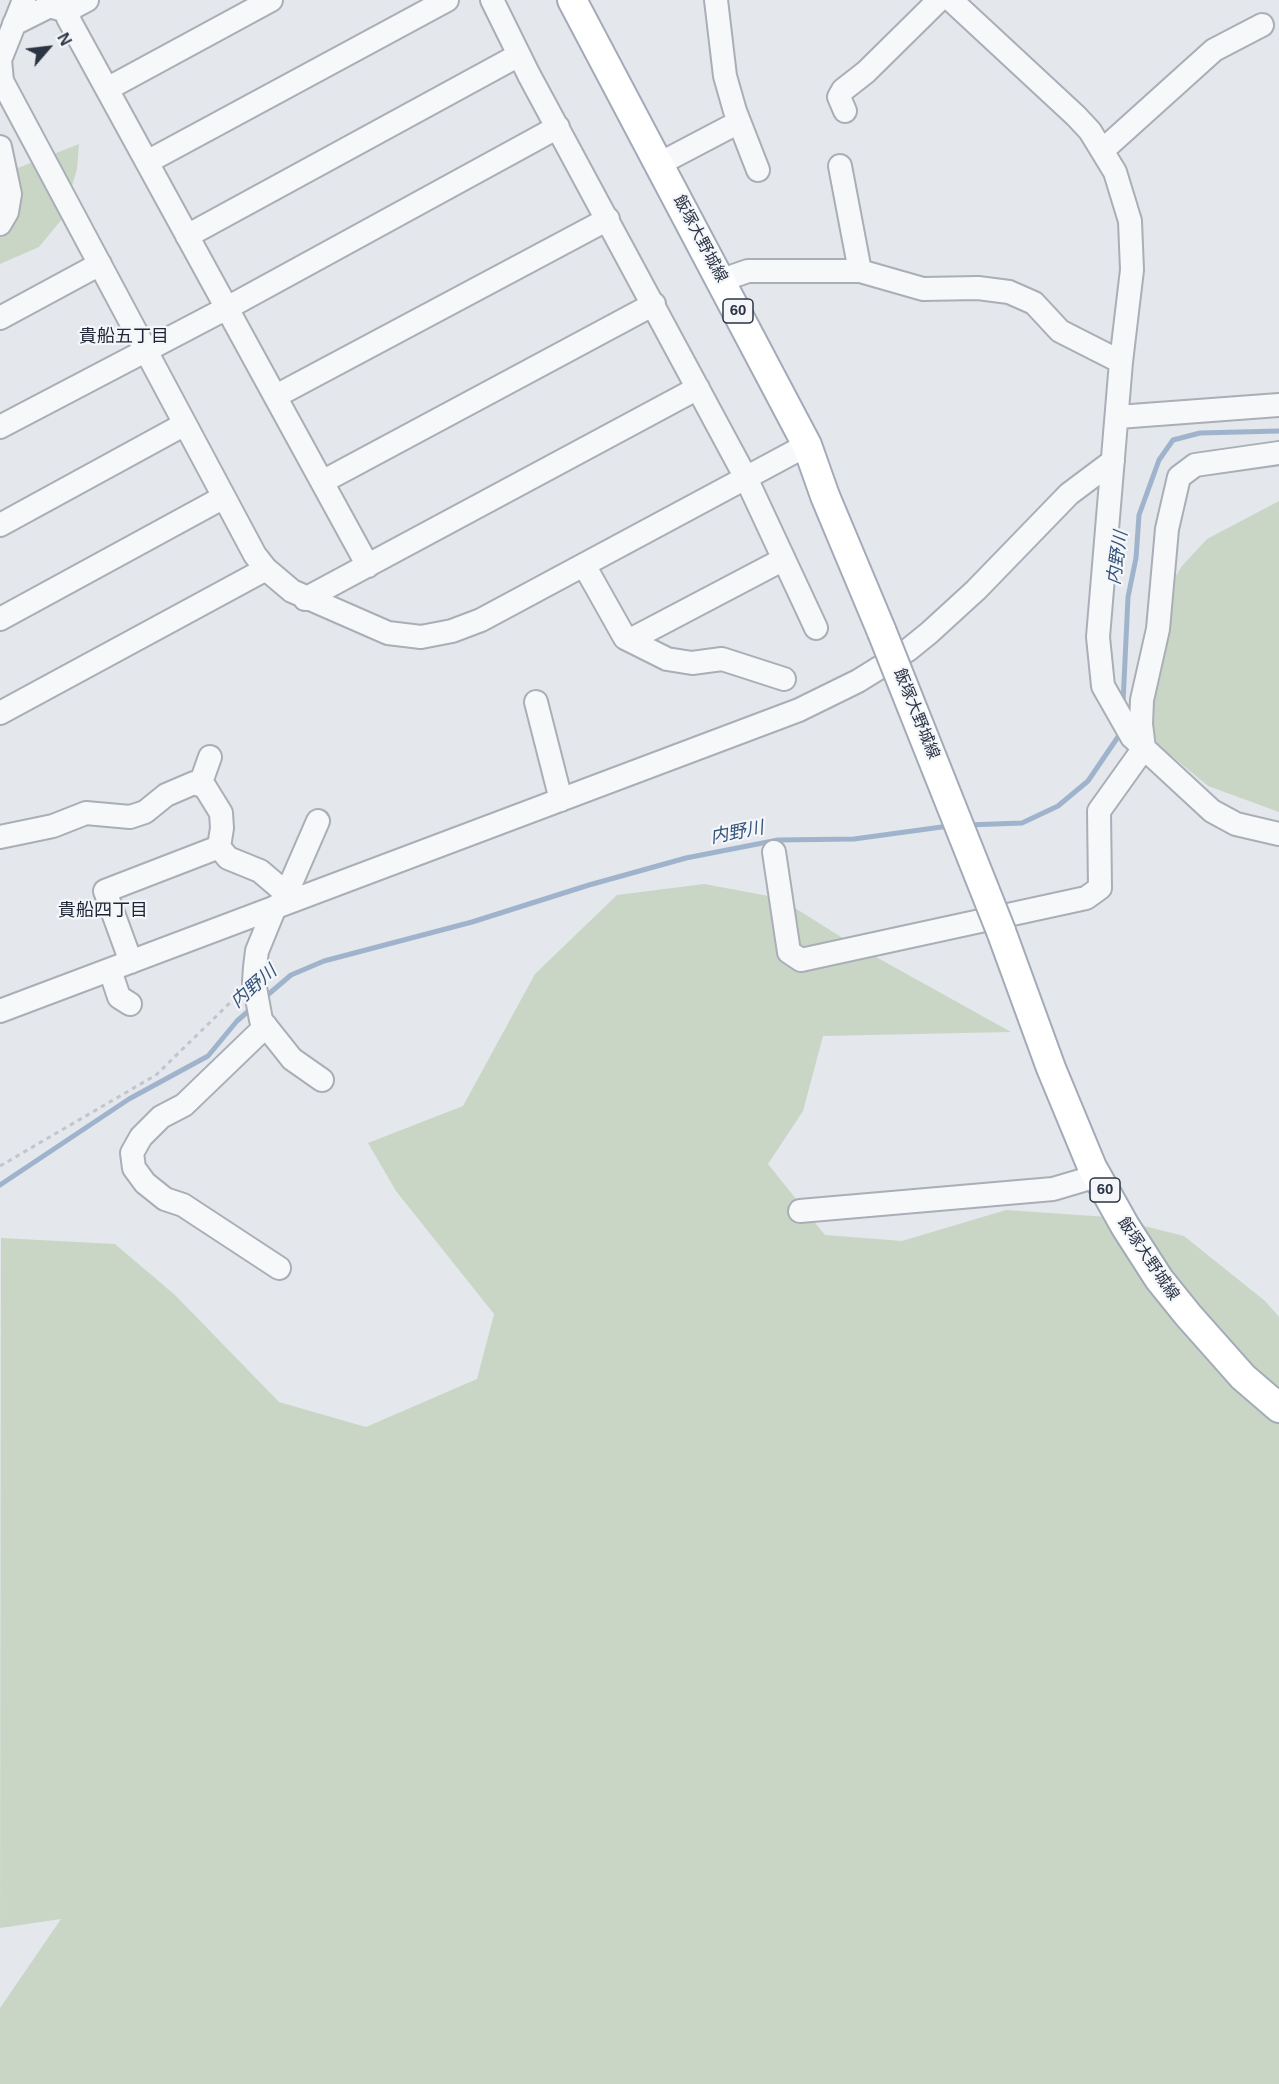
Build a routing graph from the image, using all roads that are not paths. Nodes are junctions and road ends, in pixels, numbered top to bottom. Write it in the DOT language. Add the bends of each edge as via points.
graph roads {
  1 [pos="24,0"];
  2 [pos="271,0"];
  3 [pos="447,0"];
  4 [pos="492,0"];
  5 [pos="572,0"];
  6 [pos="716,0"];
  7 [pos="939,0"];
  8 [pos="951,0"];
  9 [pos="78,6"];
  10 [pos="14,24"];
  11 [pos="1262,25"];
  12 [pos="519,55"];
  13 [pos="107,89"];
  14 [pos="845,111"];
  15 [pos="740,122"];
  16 [pos="558,128"];
  17 [pos="0,147"];
  18 [pos="1103,150"];
  19 [pos="147,162"];
  20 [pos="659,164"];
  21 [pos="840,166"];
  22 [pos="758,170"];
  23 [pos="608,219"];
  24 [pos="0,224"];
  25 [pos="187,236"];
  26 [pos="100,264"];
  27 [pos="860,271"];
  28 [pos="722,280"];
  29 [pos="654,304"];
  30 [pos="227,308"];
  31 [pos="0,318"];
  32 [pos="146,350"];
  33 [pos="1121,362"];
  34 [pos="698,388"];
  35 [pos="276,396"];
  36 [pos="1279,405"];
  37 [pos="1118,417"];
  38 [pos="185,424"];
  39 [pos="0,427"];
  40 [pos="807,445"];
  41 [pos="1279,453"];
  42 [pos="1113,461"];
  43 [pos="746,478"];
  44 [pos="322,482"];
  45 [pos="224,497"];
  46 [pos="0,525"];
  47 [pos="784,559"];
  48 [pos="585,565"];
  49 [pos="369,566"];
  50 [pos="266,569"];
  51 [pos="305,598"];
  52 [pos="0,619"];
  53 [pos="816,628"];
  54 [pos="630,640"];
  55 [pos="784,679"];
  56 [pos="536,702"];
  57 [pos="0,713"];
  58 [pos="1138,742"];
  59 [pos="210,757"];
  60 [pos="200,785"];
  61 [pos="561,800"];
  62 [pos="318,822"];
  63 [pos="1279,834"];
  64 [pos="0,837"];
  65 [pos="219,847"];
  66 [pos="774,852"];
  67 [pos="281,899"];
  68 [pos="131,962"];
  69 [pos="110,970"];
  70 [pos="130,1004"];
  71 [pos="0,1011"];
  72 [pos="263,1023"];
  73 [pos="322,1080"];
  74 [pos="1097,1176"];
  75 [pos="800,1211"];
  76 [pos="279,1268"];
  77 [pos="1279,1408"];
  1 -- 10 [label="street"];
  2 -- 13 [label="street"];
  3 -- 19 [label="street"];
  4 -- 12 [label="street"];
  5 -- 20 [label="main road, 飯塚大野城線 / 60"];
  6 -- 15 [label="street" via="725,76"];
  7 -- 14 [label="street" via="843,90 839,97"];
  8 -- 18 [label="street" via="1076,116"];
  9 -- 10 [label="street" via="50,6"];
  9 -- 13 [label="street" via="68,18"];
  10 -- 26 [label="street" via="0,60 2,81"];
  11 -- 18 [label="street" via="1214,50"];
  12 -- 16 [label="street"];
  12 -- 25 [label="street"];
  13 -- 19 [label="street"];
  15 -- 20 [label="street"];
  15 -- 22 [label="street"];
  16 -- 23 [label="street"];
  16 -- 30 [label="street"];
  17 -- 24 [label="street" via="10,194"];
  18 -- 33 [label="street" via="1125,197 1132,243"];
  19 -- 25 [label="street"];
  20 -- 28 [label="main road, 飯塚大野城線 / 60"];
  21 -- 27 [label="street"];
  23 -- 29 [label="street"];
  23 -- 35 [label="street"];
  25 -- 30 [label="street"];
  26 -- 31 [label="street"];
  26 -- 32 [label="street"];
  27 -- 28 [label="street" via="748,271"];
  27 -- 33 [label="street" via="923,289 1009,292 1034,303 1060,331"];
  28 -- 40 [label="main road, 飯塚大野城線 / 60"];
  29 -- 34 [label="street"];
  29 -- 44 [label="street"];
  30 -- 32 [label="street"];
  30 -- 35 [label="street"];
  32 -- 38 [label="street"];
  32 -- 39 [label="street"];
  33 -- 37 [label="street"];
  34 -- 43 [label="street"];
  34 -- 49 [label="street"];
  35 -- 44 [label="street"];
  36 -- 37 [label="street"];
  37 -- 42 [label="street"];
  38 -- 45 [label="street"];
  38 -- 46 [label="street"];
  40 -- 43 [label="street"];
  40 -- 74 [label="main road, 飯塚大野城線 / 60, bridge"];
  41 -- 58 [label="street" via="1195,465 1179,477 1167,529 1158,629 1142,700"];
  42 -- 58 [label="street" via="1098,637 1099,667 1105,690"];
  42 -- 61 [label="street" via="1069,494 929,633 858,681 799,710"];
  43 -- 47 [label="street"];
  43 -- 48 [label="street"];
  44 -- 49 [label="street"];
  45 -- 50 [label="street"];
  45 -- 52 [label="street"];
  47 -- 53 [label="street"];
  47 -- 54 [label="street"];
  48 -- 51 [label="street" via="481,620 421,637 388,633"];
  48 -- 54 [label="street"];
  49 -- 51 [label="street"];
  50 -- 51 [label="street"];
  50 -- 57 [label="street"];
  54 -- 55 [label="street" via="667,659 692,663 722,660"];
  56 -- 61 [label="street"];
  58 -- 63 [label="street" via="1212,811 1236,824"];
  58 -- 66 [label="street" via="1099,811 1100,888 1086,898 801,960 789,952"];
  59 -- 60 [label="street"];
  60 -- 64 [label="street" via="185,786 145,812 130,817 86,813 53,826"];
  60 -- 65 [label="street" via="221,813"];
  61 -- 67 [label="street"];
  62 -- 67 [label="street"];
  65 -- 67 [label="street" via="228,858 260,871"];
  65 -- 68 [label="street" via="105,891"];
  67 -- 68 [label="street"];
  67 -- 72 [label="street" via="257,951 254,980"];
  68 -- 69 [label="street"];
  69 -- 70 [label="street" via="119,997"];
  69 -- 71 [label="street"];
  72 -- 73 [label="street" via="292,1059"];
  72 -- 76 [label="street" via="184,1105 161,1117 141,1137 132,1153 135,1168 145,1183"];
  74 -- 75 [label="street" via="1053,1189"];
  74 -- 77 [label="main road, 飯塚大野城線 / 60" via="1159,1279 1244,1377"];
}
